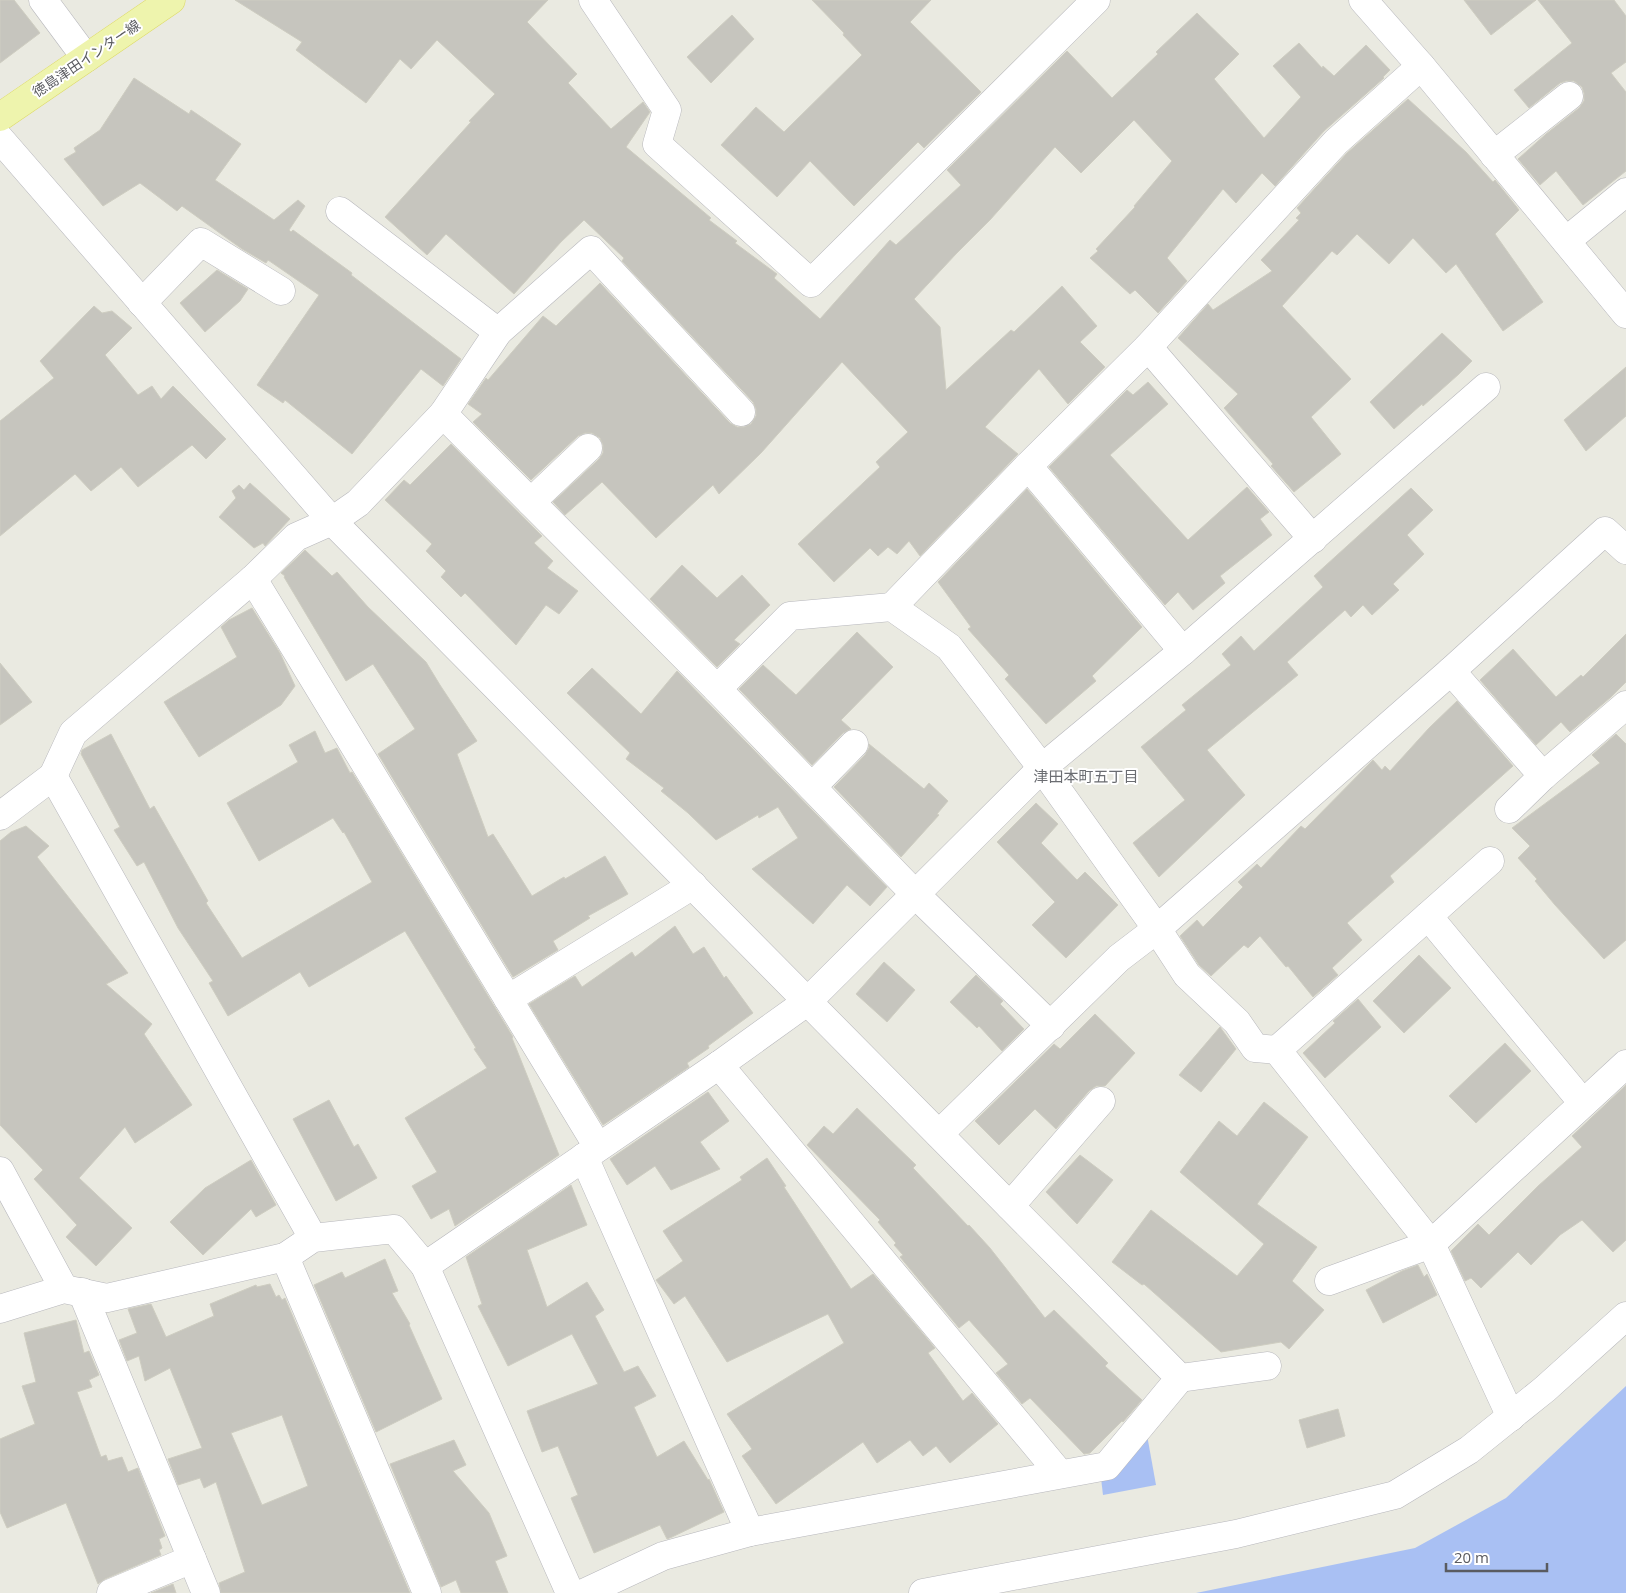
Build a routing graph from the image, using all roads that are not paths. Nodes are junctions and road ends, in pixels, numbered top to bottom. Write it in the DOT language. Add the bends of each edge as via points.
graph roads {
  1 [pos="43,0"];
  2 [pos="171,0"];
  3 [pos="593,0"];
  4 [pos="1096,0"];
  5 [pos="1363,0"];
  6 [pos="86,58"];
  7 [pos="1421,66"];
  8 [pos="1569,96"];
  9 [pos="0,117"];
  10 [pos="0,139"];
  11 [pos="1494,155"];
  12 [pos="1626,192"];
  13 [pos="340,210"];
  14 [pos="1566,241"];
  15 [pos="281,292"];
  16 [pos="142,303"];
  17 [pos="1626,314"];
  18 [pos="498,332"];
  19 [pos="1148,347"];
  20 [pos="1486,388"];
  21 [pos="741,412"];
  22 [pos="443,414"];
  23 [pos="588,448"];
  24 [pos="1028,466"];
  25 [pos="531,502"];
  26 [pos="332,522"];
  27 [pos="1313,538"];
  28 [pos="1626,550"];
  29 [pos="253,579"];
  30 [pos="892,607"];
  31 [pos="1183,651"];
  32 [pos="1451,671"];
  33 [pos="717,689"];
  34 [pos="1626,705"];
  35 [pos="854,744"];
  36 [pos="1042,768"];
  37 [pos="53,776"];
  38 [pos="1543,776"];
  39 [pos="812,787"];
  40 [pos="1509,809"];
  41 [pos="0,816"];
  42 [pos="1490,861"];
  43 [pos="692,885"];
  44 [pos="916,895"];
  45 [pos="1428,916"];
  46 [pos="1157,929"];
  47 [pos="508,999"];
  48 [pos="808,1001"];
  49 [pos="1051,1026"];
  50 [pos="1277,1050"];
  51 [pos="1626,1064"];
  52 [pos="719,1065"];
  53 [pos="1101,1101"];
  54 [pos="1583,1103"];
  55 [pos="939,1134"];
  56 [pos="591,1152"];
  57 [pos="0,1171"];
  58 [pos="1010,1206"];
  59 [pos="313,1238"];
  60 [pos="1431,1244"];
  61 [pos="285,1257"];
  62 [pos="424,1266"];
  63 [pos="1329,1281"];
  64 [pos="73,1291"];
  65 [pos="0,1309"];
  66 [pos="1626,1316"];
  67 [pos="1267,1366"];
  68 [pos="1180,1378"];
  69 [pos="1510,1417"];
  70 [pos="1060,1474"];
  71 [pos="750,1532"];
  72 [pos="192,1560"];
  73 [pos="111,1593"];
  74 [pos="206,1593"];
  75 [pos="426,1593"];
  76 [pos="570,1593"];
  77 [pos="584,1593"];
  78 [pos="923,1593"];
  1 -- 6 [label="street"];
  2 -- 6 [label="main road, 徳島津田インター線"];
  3 -- 4 [label="street" via="667,110 657,144 811,283"];
  5 -- 7 [label="street"];
  6 -- 9 [label="main road, 徳島津田インター線"];
  7 -- 11 [label="street"];
  7 -- 19 [label="street" via="1336,142"];
  8 -- 11 [label="street"];
  10 -- 16 [label="street"];
  11 -- 14 [label="street"];
  12 -- 14 [label="street"];
  13 -- 18 [label="street"];
  14 -- 17 [label="street"];
  15 -- 16 [label="street" via="201,242"];
  16 -- 26 [label="street"];
  18 -- 21 [label="street" via="591,250"];
  18 -- 22 [label="street"];
  19 -- 24 [label="street"];
  19 -- 27 [label="street"];
  20 -- 27 [label="street"];
  22 -- 25 [label="street"];
  22 -- 26 [label="street" via="358,503"];
  23 -- 25 [label="street"];
  24 -- 30 [label="street"];
  24 -- 31 [label="street"];
  25 -- 33 [label="street"];
  26 -- 29 [label="street" via="296,537"];
  26 -- 43 [label="street"];
  27 -- 31 [label="street"];
  28 -- 32 [label="street" via="1605,531"];
  29 -- 37 [label="street" via="73,733"];
  29 -- 47 [label="street"];
  30 -- 33 [label="street" via="790,616"];
  30 -- 36 [label="street" via="949,646"];
  31 -- 36 [label="street"];
  32 -- 38 [label="street"];
  32 -- 46 [label="street"];
  33 -- 39 [label="street"];
  34 -- 38 [label="street"];
  35 -- 39 [label="street"];
  36 -- 44 [label="street"];
  36 -- 46 [label="street"];
  37 -- 41 [label="street"];
  37 -- 59 [label="street"];
  38 -- 40 [label="street"];
  39 -- 44 [label="street"];
  42 -- 45 [label="street"];
  43 -- 47 [label="street"];
  43 -- 48 [label="street"];
  44 -- 48 [label="street"];
  44 -- 49 [label="street"];
  45 -- 50 [label="street"];
  45 -- 54 [label="street"];
  46 -- 49 [label="street" via="1119,958"];
  46 -- 50 [label="street" via="1186,975 1236,1022 1255,1048"];
  47 -- 56 [label="street"];
  48 -- 52 [label="street"];
  48 -- 55 [label="street"];
  49 -- 55 [label="street"];
  50 -- 60 [label="street"];
  51 -- 54 [label="street"];
  52 -- 56 [label="street"];
  52 -- 70 [label="street"];
  53 -- 58 [label="street"];
  54 -- 60 [label="street"];
  55 -- 58 [label="street"];
  56 -- 62 [label="street"];
  56 -- 71 [label="street"];
  57 -- 64 [label="street"];
  58 -- 68 [label="street"];
  59 -- 61 [label="street"];
  59 -- 62 [label="street" via="394,1229"];
  60 -- 63 [label="street"];
  60 -- 69 [label="street"];
  61 -- 64 [label="street" via="107,1298"];
  61 -- 75 [label="street"];
  62 -- 76 [label="street"];
  64 -- 65 [label="street"];
  64 -- 72 [label="street"];
  66 -- 69 [label="street"];
  67 -- 68 [label="street"];
  68 -- 70 [label="street" via="1107,1466"];
  69 -- 78 [label="street" via="1469,1450 1395,1495 1236,1534"];
  70 -- 71 [label="street"];
  71 -- 77 [label="street" via="663,1556"];
  72 -- 73 [label="street"];
  72 -- 74 [label="street"];
}
